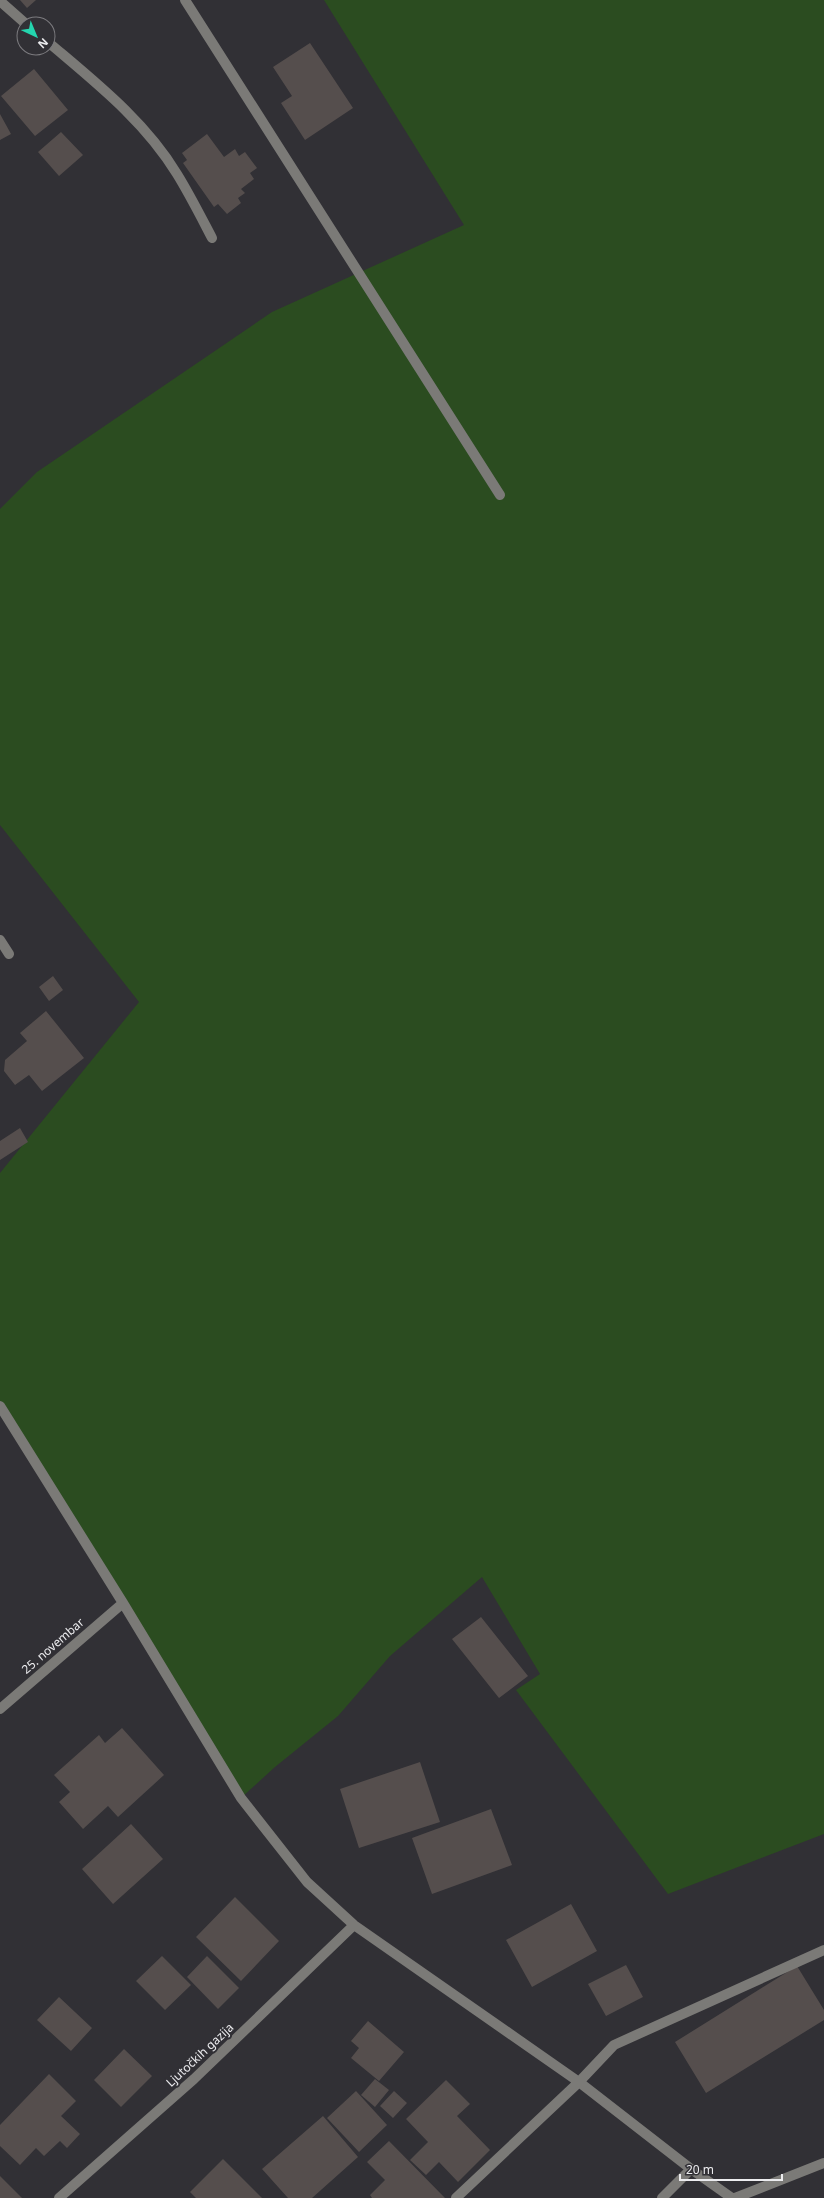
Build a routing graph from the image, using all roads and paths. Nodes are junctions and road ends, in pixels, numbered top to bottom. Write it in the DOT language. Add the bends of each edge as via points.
graph roads {
  1 [pos="185,0"];
  2 [pos="0,2"];
  3 [pos="17,16"];
  4 [pos="56,49"];
  5 [pos="212,238"];
  6 [pos="500,495"];
  7 [pos="0,940"];
  8 [pos="9,954"];
  9 [pos="0,1406"];
  10 [pos="123,1603"];
  11 [pos="0,1709"];
  12 [pos="354,1925"];
  13 [pos="824,1950"];
  14 [pos="579,2082"];
  15 [pos="824,2163"];
  16 [pos="692,2169"];
  17 [pos="59,2198"];
  18 [pos="456,2198"];
  19 [pos="662,2198"];
  20 [pos="734,2198"];
  1 -- 6 [label="street"];
  2 -- 3 [label="street"];
  4 -- 5 [label="street" via="119,104 147,134 177,174"];
  7 -- 8 [label="street"];
  9 -- 10 [label="street"];
  10 -- 11 [label="street, 25. novembar"];
  10 -- 12 [label="street" via="240,1798 307,1882"];
  12 -- 14 [label="street"];
  12 -- 17 [label="street, Ljutočkih gazija" via="194,2079"];
  13 -- 14 [label="street" via="614,2045"];
  14 -- 16 [label="street"];
  14 -- 18 [label="street"];
  15 -- 20 [label="street"];
  16 -- 19 [label="street"];
  16 -- 20 [label="street"];
}
